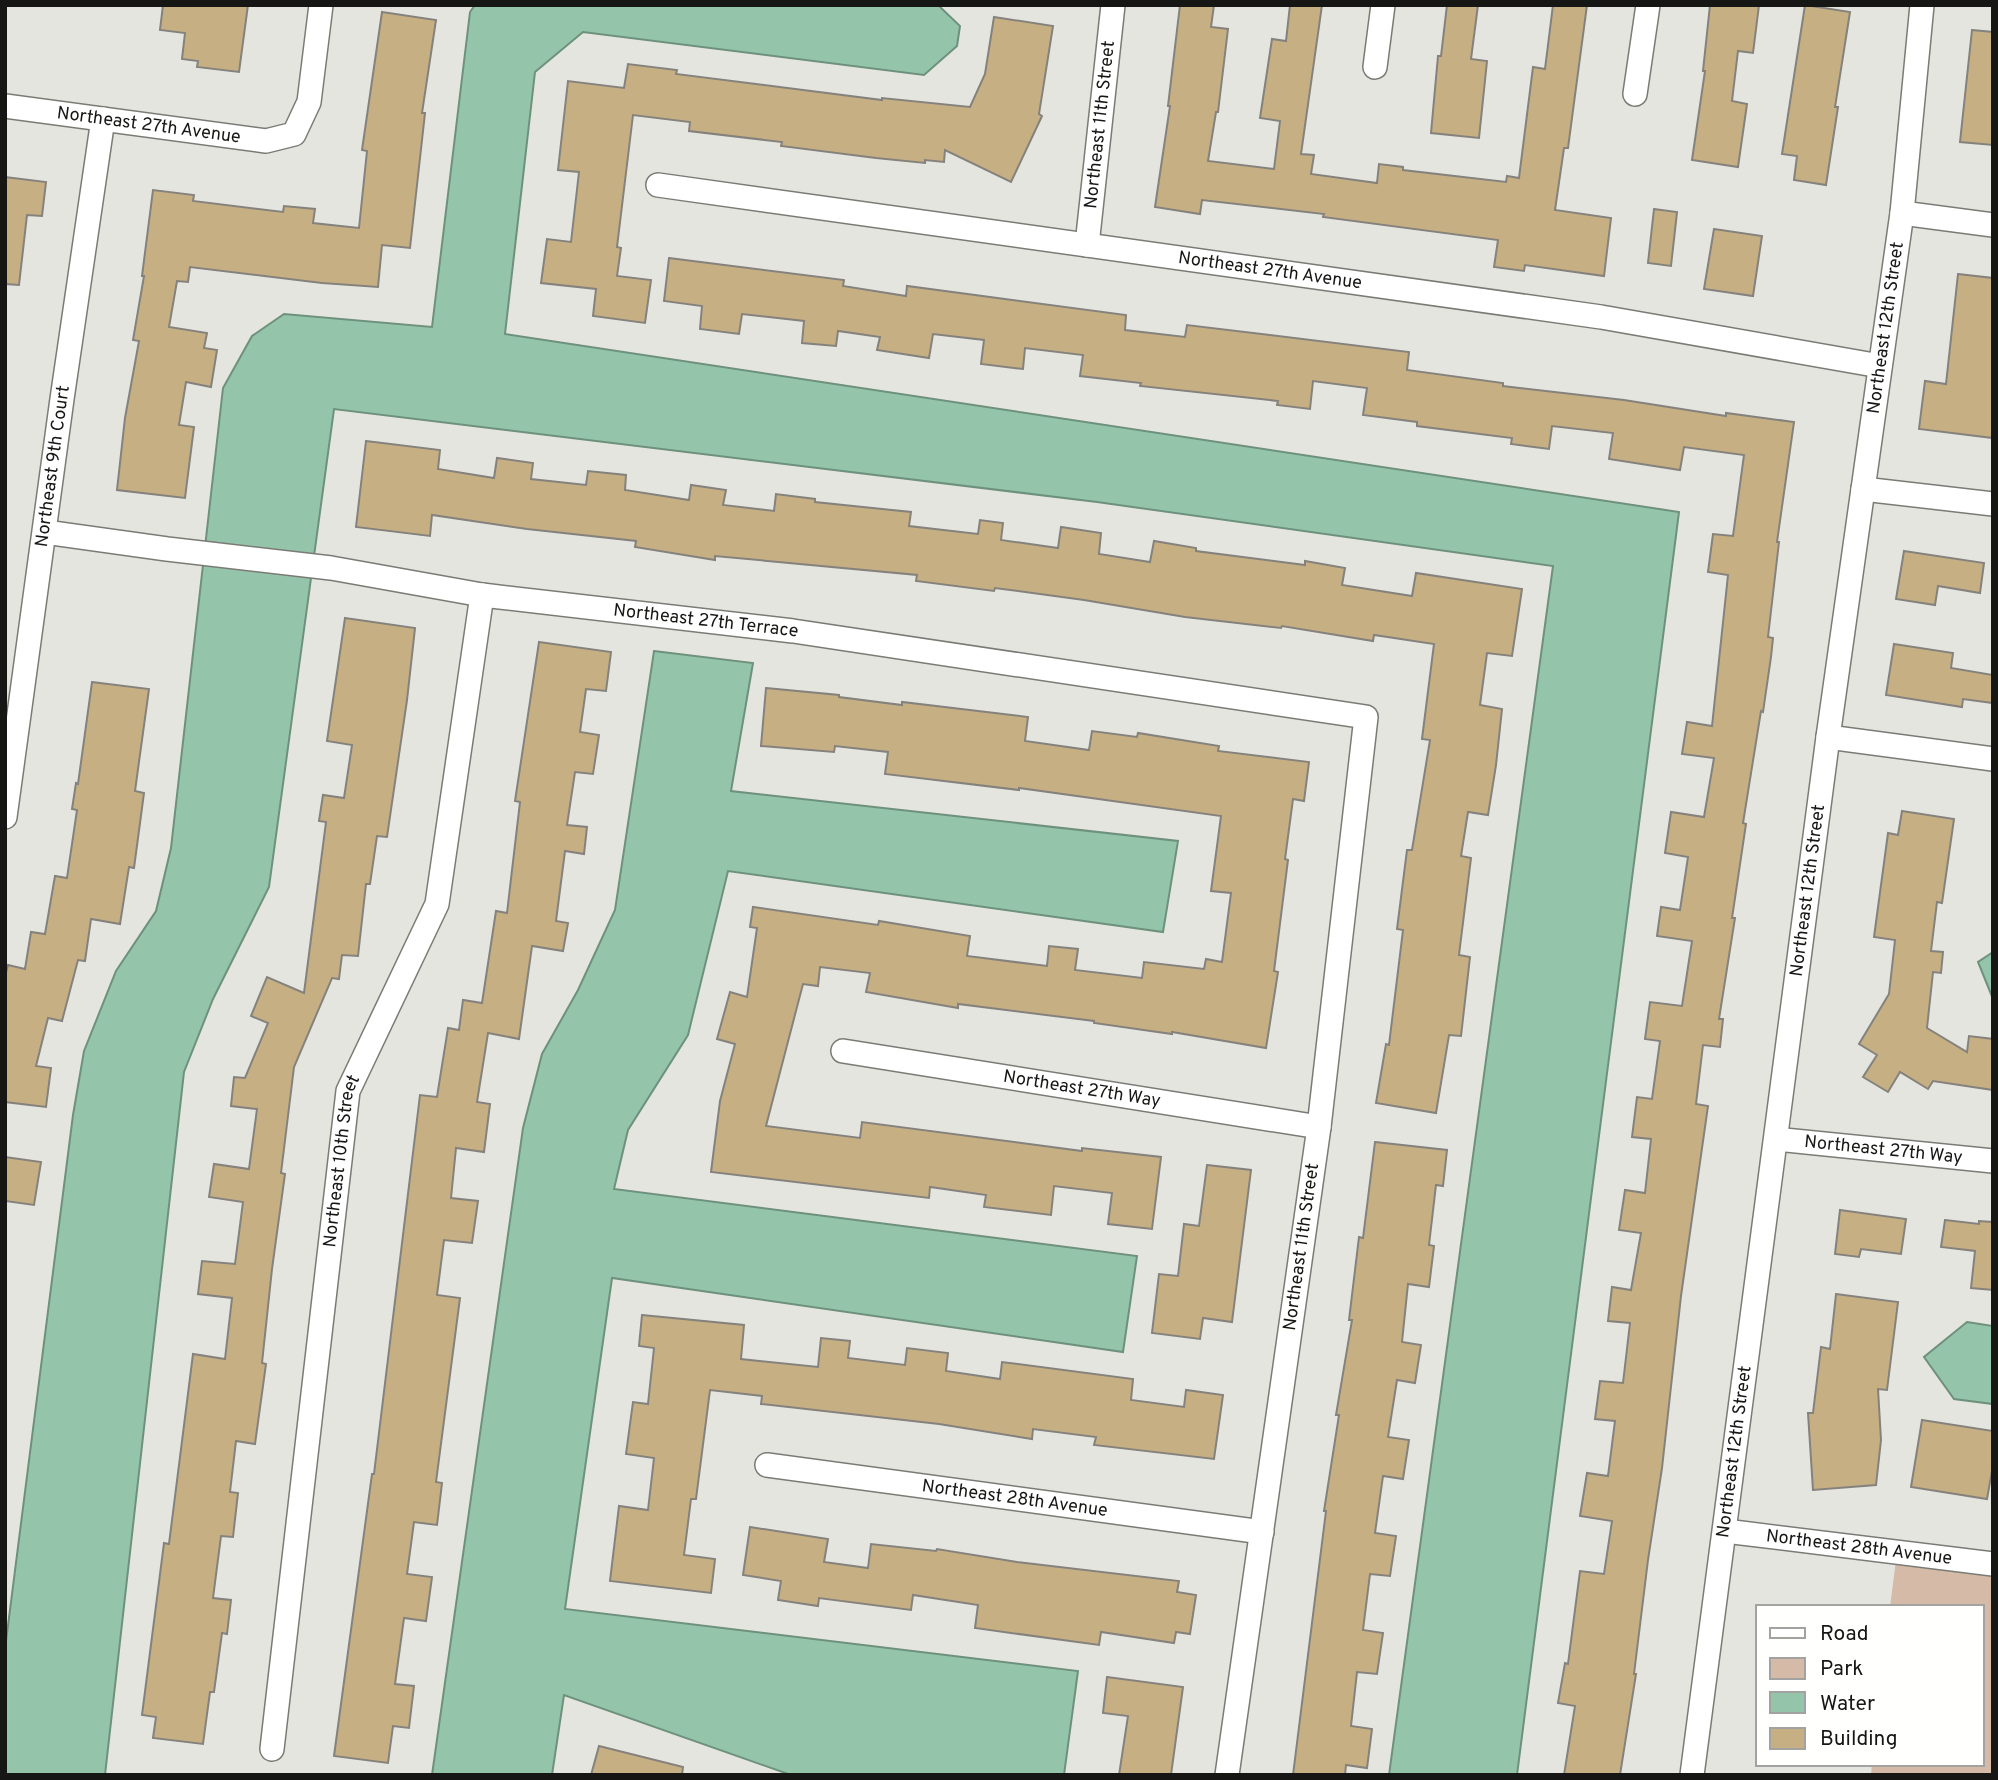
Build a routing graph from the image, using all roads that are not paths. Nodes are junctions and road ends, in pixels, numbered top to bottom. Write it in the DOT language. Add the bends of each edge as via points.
graph roads {
  1 [pos="321,5"];
  2 [pos="1113,5"];
  3 [pos="1383,5"];
  4 [pos="1648,5"];
  5 [pos="1922,5"];
  6 [pos="1375,67"];
  7 [pos="1634,94"];
  8 [pos="5,106"];
  9 [pos="103,119"];
  10 [pos="658,185"];
  11 [pos="1902,213"];
  12 [pos="1993,225"];
  13 [pos="1087,245"];
  14 [pos="1880,366"];
  15 [pos="1863,489"];
  16 [pos="1993,505"];
  17 [pos="45,532"];
  18 [pos="482,595"];
  19 [pos="1366,717"];
  20 [pos="1828,737"];
  21 [pos="1993,759"];
  22 [pos="5,817"];
  23 [pos="843,1051"];
  24 [pos="1319,1126"];
  25 [pos="1776,1139"];
  26 [pos="1993,1161"];
  27 [pos="767,1465"];
  28 [pos="1725,1531"];
  29 [pos="1262,1532"];
  30 [pos="1993,1564"];
  31 [pos="272,1749"];
  32 [pos="1227,1775"];
  33 [pos="1692,1775"];
  1 -- 9 [label="street, Northeast 27th Avenue" via="309,102 294,134 266,141"];
  2 -- 13 [label="street, Northeast 11th Street"];
  3 -- 6 [label="street"];
  4 -- 7 [label="street"];
  5 -- 11 [label="street, Northeast 12th Street"];
  8 -- 9 [label="street, Northeast 27th Avenue"];
  9 -- 17 [label="street, Northeast 9th Court"];
  10 -- 13 [label="street, Northeast 27th Avenue"];
  11 -- 12 [label="street"];
  11 -- 14 [label="street, Northeast 12th Street"];
  13 -- 14 [label="street, Northeast 27th Avenue" via="1601,317"];
  14 -- 15 [label="street, Northeast 12th Street"];
  15 -- 16 [label="street"];
  15 -- 20 [label="street, Northeast 12th Street"];
  17 -- 18 [label="street, Northeast 27th Terrace" via="331,568"];
  17 -- 22 [label="street, Northeast 9th Court"];
  18 -- 19 [label="street, Northeast 27th Terrace" via="793,631"];
  18 -- 31 [label="street, Northeast 10th Street" via="437,904 348,1091"];
  19 -- 24 [label="street, Northeast 11th Street"];
  20 -- 21 [label="street"];
  20 -- 25 [label="street, Northeast 12th Street"];
  23 -- 24 [label="street, Northeast 27th Way"];
  24 -- 29 [label="street, Northeast 11th Street"];
  25 -- 26 [label="street, Northeast 27th Way"];
  25 -- 28 [label="street, Northeast 12th Street"];
  27 -- 29 [label="street, Northeast 28th Avenue"];
  28 -- 30 [label="street, Northeast 28th Avenue"];
  28 -- 33 [label="street, Northeast 12th Street"];
  29 -- 32 [label="street, Northeast 11th Street"];
}
